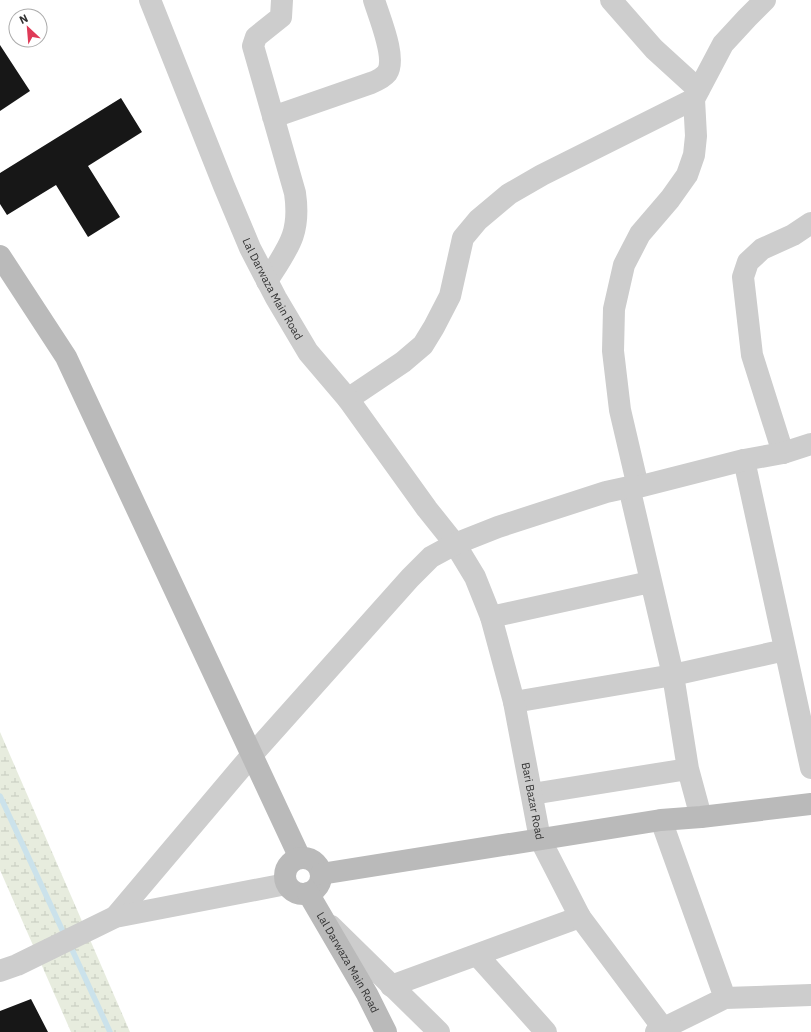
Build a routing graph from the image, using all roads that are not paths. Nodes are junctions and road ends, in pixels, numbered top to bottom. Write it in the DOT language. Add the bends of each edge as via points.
graph roads {
  1 [pos="150,0"];
  2 [pos="282,0"];
  3 [pos="374,0"];
  4 [pos="611,0"];
  5 [pos="765,0"];
  6 [pos="697,94"];
  7 [pos="274,117"];
  8 [pos="811,223"];
  9 [pos="0,256"];
  10 [pos="267,281"];
  11 [pos="348,399"];
  12 [pos="811,444"];
  13 [pos="783,453"];
  14 [pos="744,460"];
  15 [pos="634,487"];
  16 [pos="455,544"];
  17 [pos="650,582"];
  18 [pos="491,617"];
  19 [pos="785,650"];
  20 [pos="673,675"];
  21 [pos="514,702"];
  22 [pos="251,756"];
  23 [pos="811,768"];
  24 [pos="688,769"];
  25 [pos="532,794"];
  26 [pos="811,804"];
  27 [pos="701,817"];
  28 [pos="661,820"];
  29 [pos="540,839"];
  30 [pos="300,858"];
  31 [pos="321,874"];
  32 [pos="286,884"];
  33 [pos="308,893"];
  34 [pos="320,915"];
  35 [pos="580,917"];
  36 [pos="108,921"];
  37 [pos="477,955"];
  38 [pos="9,968"];
  39 [pos="391,986"];
  40 [pos="811,995"];
  41 [pos="725,998"];
  42 [pos="662,1031"];
  43 [pos="386,1032"];
  44 [pos="439,1032"];
  45 [pos="546,1032"];
  1 -- 10 [label="street, Lal Darwaza Main Road" via="224,186"];
  2 -- 7 [label="street" via="281,17 256,37 254,46"];
  3 -- 7 [label="street" via="389,53 390,67 387,74 371,83"];
  4 -- 6 [label="street"];
  5 -- 6 [label="street" via="723,44"];
  6 -- 11 [label="street" via="542,175 509,194 478,220 463,238 450,296 423,345 403,362"];
  6 -- 15 [label="street" via="694,155 687,174 640,234 624,266 614,309 613,351 620,410"];
  7 -- 10 [label="street" via="297,208 291,240"];
  8 -- 13 [label="street" via="793,235 762,249 748,262 743,277 752,355"];
  9 -- 22 [label="main road" via="66,357"];
  10 -- 11 [label="street, Lal Darwaza Main Road" via="308,352"];
  11 -- 16 [label="street, Lal Darwaza Main Road"];
  12 -- 13 [label="street"];
  13 -- 14 [label="street"];
  14 -- 15 [label="street"];
  14 -- 19 [label="street"];
  15 -- 16 [label="street" via="606,492 498,527"];
  15 -- 17 [label="street"];
  16 -- 18 [label="street, Bari Bazar Road" via="475,577"];
  16 -- 22 [label="street" via="431,557 410,578"];
  17 -- 18 [label="street"];
  17 -- 20 [label="street"];
  18 -- 21 [label="street, Bari Bazar Road"];
  19 -- 20 [label="street"];
  19 -- 23 [label="street"];
  20 -- 21 [label="street"];
  20 -- 24 [label="street"];
  21 -- 25 [label="street, Bari Bazar Road"];
  22 -- 30 [label="main road"];
  22 -- 36 [label="street"];
  24 -- 25 [label="street"];
  24 -- 27 [label="street"];
  25 -- 29 [label="street, Bari Bazar Road"];
  26 -- 27 [label="main road"];
  27 -- 28 [label="main road"];
  28 -- 29 [label="main road"];
  28 -- 41 [label="street"];
  29 -- 31 [label="main road"];
  29 -- 35 [label="street, Bari Bazar Road"];
  30 -- 31 [label="main road" via="316,863"];
  30 -- 32 [label="main road" via="288,865 285,871"];
  31 -- 33 [label="main road" via="318,886"];
  32 -- 33 [label="main road" via="295,892"];
  32 -- 36 [label="street"];
  33 -- 34 [label="main road, Lal Darwaza Main Road"];
  34 -- 39 [label="street"];
  34 -- 43 [label="main road, Lal Darwaza Main Road" via="367,994"];
  35 -- 37 [label="street"];
  35 -- 42 [label="street, Bari Bazar Road"];
  36 -- 38 [label="street"];
  37 -- 39 [label="street"];
  37 -- 45 [label="street"];
  39 -- 44 [label="street"];
  40 -- 41 [label="street"];
  41 -- 42 [label="street"];
}
